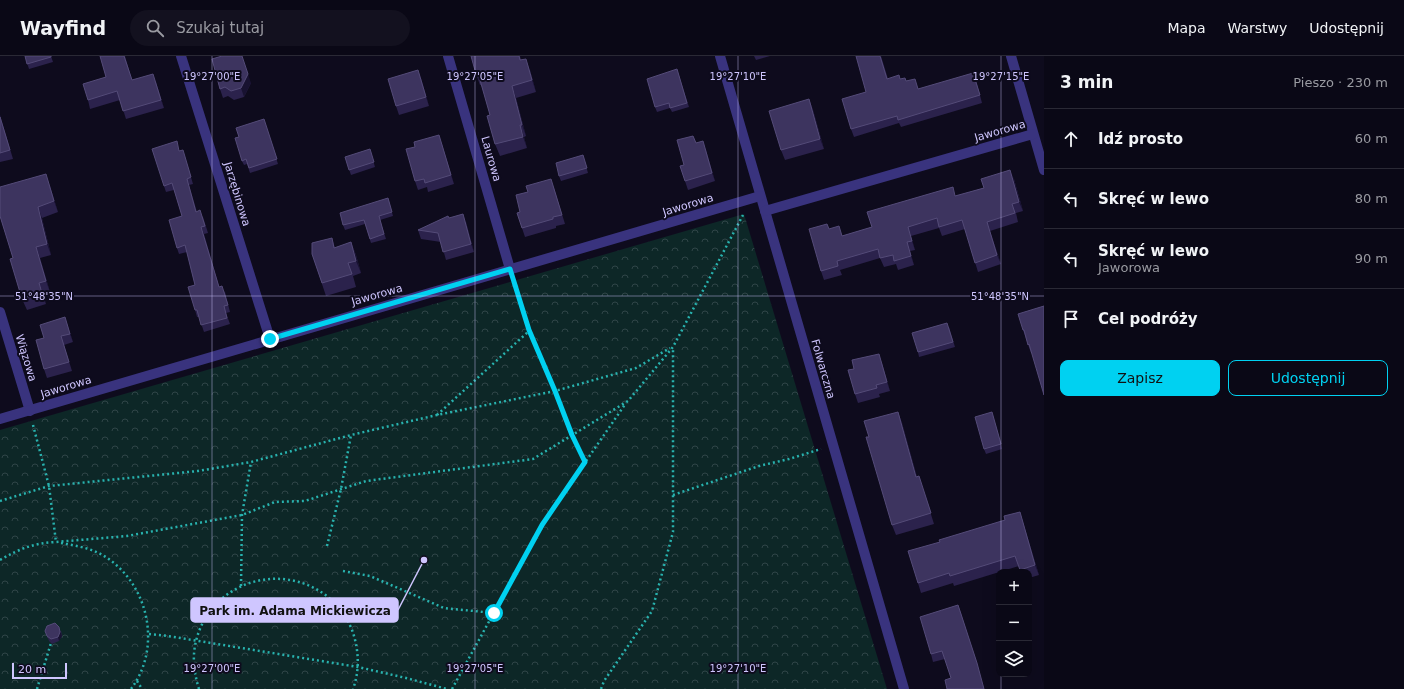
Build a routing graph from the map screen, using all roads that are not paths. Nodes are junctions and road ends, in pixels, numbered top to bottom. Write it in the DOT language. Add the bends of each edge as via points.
graph roads {
  1 [pos="181,56"];
  2 [pos="448,56"];
  3 [pos="720,56"];
  4 [pos="1011,56"];
  5 [pos="1034,134"];
  6 [pos="1044,170"];
  7 [pos="760,196"];
  8 [pos="765,211"];
  9 [pos="510,269"];
  10 [pos="0,312"];
  11 [pos="270,339"];
  12 [pos="30,411"];
  13 [pos="0,419"];
  14 [pos="904,689"];
  1 -- 11 [label="street, Jarzębinowa"];
  2 -- 9 [label="street, Laurowa"];
  3 -- 7 [label="street, Folwarczna"];
  4 -- 5 [label="street"];
  5 -- 6 [label="street"];
  5 -- 8 [label="street, Jaworowa"];
  7 -- 8 [label="street, Folwarczna"];
  7 -- 9 [label="street, Jaworowa"];
  8 -- 14 [label="street, Folwarczna"];
  9 -- 11 [label="street, Jaworowa"];
  10 -- 12 [label="street, Wiązowa"];
  11 -- 12 [label="street, Jaworowa"];
  12 -- 13 [label="street, Jaworowa"];
}
